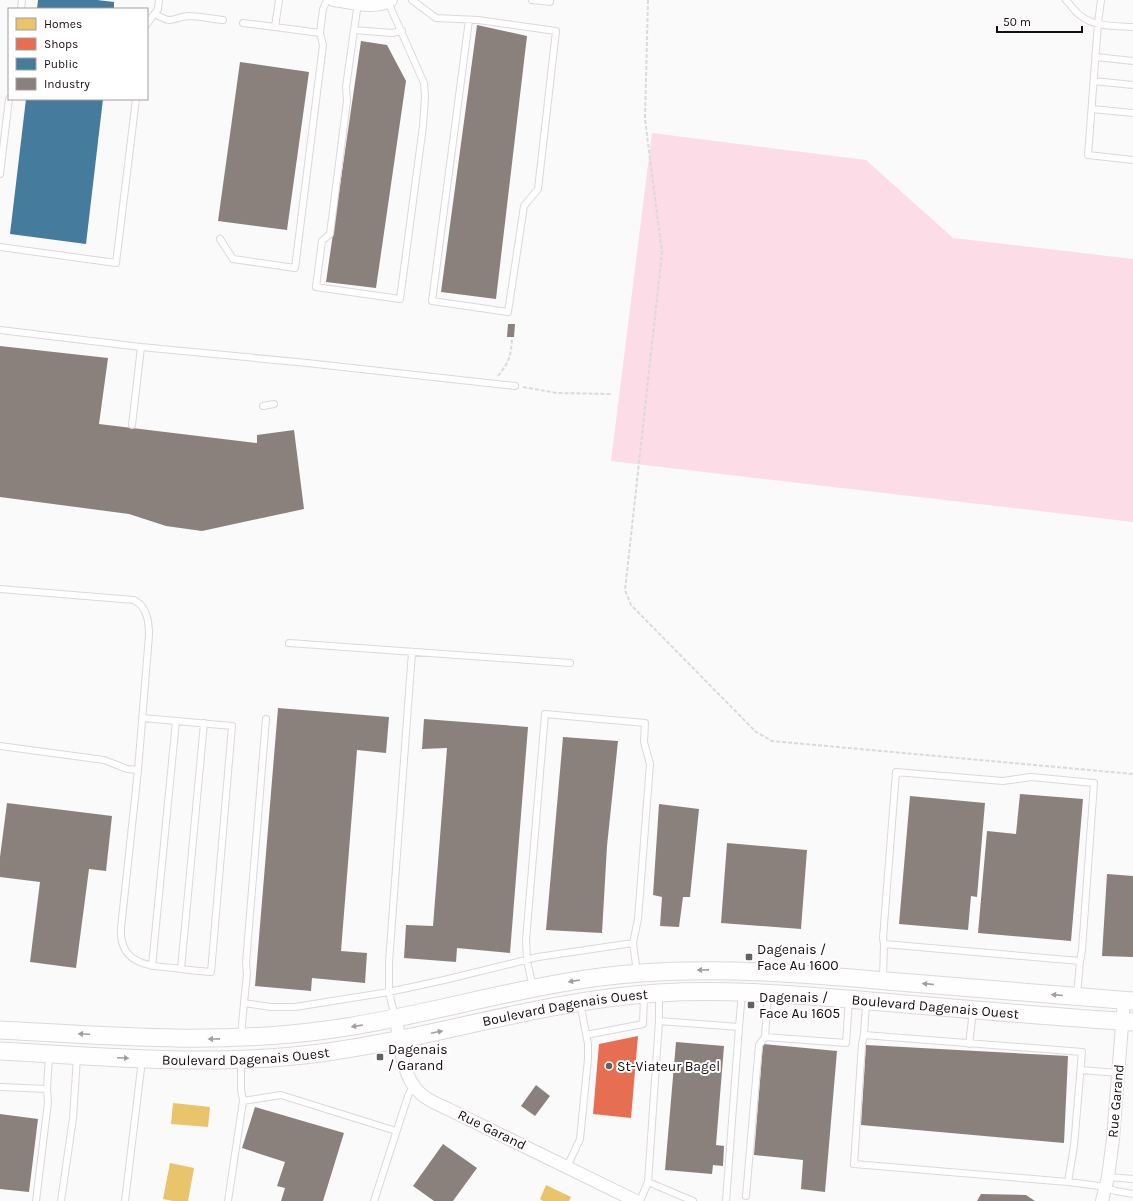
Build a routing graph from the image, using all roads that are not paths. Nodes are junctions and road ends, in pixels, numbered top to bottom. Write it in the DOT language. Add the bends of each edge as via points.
graph roads {
  1 [pos="159,0"];
  2 [pos="279,0"];
  3 [pos="327,0"];
  4 [pos="333,0"];
  5 [pos="412,0"];
  6 [pos="532,0"];
  7 [pos="550,0"];
  8 [pos="1066,0"];
  9 [pos="1101,0"];
  10 [pos="389,1"];
  11 [pos="358,3"];
  12 [pos="155,14"];
  13 [pos="223,20"];
  14 [pos="469,20"];
  15 [pos="148,23"];
  16 [pos="243,23"];
  17 [pos="1098,23"];
  18 [pos="275,27"];
  19 [pos="1133,28"];
  20 [pos="354,30"];
  21 [pos="402,31"];
  22 [pos="320,33"];
  23 [pos="1096,57"];
  24 [pos="1133,60"];
  25 [pos="1094,81"];
  26 [pos="1133,85"];
  27 [pos="9,100"];
  28 [pos="136,100"];
  29 [pos="1092,109"];
  30 [pos="1133,113"];
  31 [pos="1133,160"];
  32 [pos="0,174"];
  33 [pos="220,239"];
  34 [pos="0,247"];
  35 [pos="0,330"];
  36 [pos="141,347"];
  37 [pos="515,386"];
  38 [pos="274,404"];
  39 [pos="263,406"];
  40 [pos="132,425"];
  41 [pos="0,589"];
  42 [pos="289,643"];
  43 [pos="412,652"];
  44 [pos="570,663"];
  45 [pos="143,718"];
  46 [pos="266,719"];
  47 [pos="176,721"];
  48 [pos="204,723"];
  49 [pos="0,746"];
  50 [pos="138,770"];
  51 [pos="633,943"];
  52 [pos="884,944"];
  53 [pos="527,961"];
  54 [pos="1080,961"];
  55 [pos="152,966"];
  56 [pos="181,969"];
  57 [pos="637,973"];
  58 [pos="883,981"];
  59 [pos="533,988"];
  60 [pos="389,992"];
  61 [pos="742,992"];
  62 [pos="651,993"];
  63 [pos="768,993"];
  64 [pos="1077,997"];
  65 [pos="849,999"];
  66 [pos="580,1001"];
  67 [pos="866,1001"];
  68 [pos="1129,1001"];
  69 [pos="244,1003"];
  70 [pos="973,1009"];
  71 [pos="396,1018"];
  72 [pos="659,1021"];
  73 [pos="1128,1022"];
  74 [pos="738,1027"];
  75 [pos="0,1030"];
  76 [pos="586,1035"];
  77 [pos="864,1035"];
  78 [pos="765,1037"];
  79 [pos="241,1038"];
  80 [pos="399,1040"];
  81 [pos="969,1044"];
  82 [pos="0,1051"];
  83 [pos="50,1054"];
  84 [pos="77,1056"];
  85 [pos="142,1059"];
  86 [pos="241,1060"];
  87 [pos="1081,1070"];
  88 [pos="1118,1073"];
  89 [pos="0,1087"];
  90 [pos="415,1087"];
  91 [pos="47,1089"];
  92 [pos="243,1101"];
  93 [pos="396,1131"];
  94 [pos="567,1167"];
  95 [pos="1133,1179"];
  96 [pos="648,1182"];
  97 [pos="1068,1182"];
  98 [pos="1107,1183"];
  99 [pos="1133,1194"];
  100 [pos="746,1196"];
  101 [pos="36,1201"];
  102 [pos="61,1201"];
  103 [pos="125,1201"];
  104 [pos="228,1201"];
  105 [pos="374,1201"];
  106 [pos="638,1201"];
  107 [pos="693,1201"];
  108 [pos="726,1201"];
  109 [pos="1102,1201"];
  1 -- 12 [label="lane"];
  2 -- 18 [label="lane"];
  3 -- 22 [label="lane" via="323,8"];
  4 -- 11 [label="street"];
  5 -- 14 [label="lane" via="436,18"];
  6 -- 7 [label="lane"];
  8 -- 17 [label="lane" via="1080,16"];
  9 -- 17 [label="lane"];
  10 -- 11 [label="street" via="374,5"];
  10 -- 21 [label="lane"];
  11 -- 20 [label="lane"];
  12 -- 13 [label="lane" via="171,21 187,16"];
  12 -- 15 [label="lane"];
  14 -- 14 [label="lane" via="556,31 538,189 524,206 508,312 432,301"];
  16 -- 18 [label="lane"];
  17 -- 19 [label="lane"];
  17 -- 23 [label="lane"];
  18 -- 22 [label="lane"];
  20 -- 21 [label="lane" via="392,33"];
  20 -- 21 [label="lane" via="330,234 322,241 316,287 400,299 425,97 424,83"];
  22 -- 33 [label="lane" via="323,45 295,268 233,259"];
  23 -- 24 [label="lane"];
  23 -- 25 [label="lane"];
  25 -- 26 [label="lane"];
  25 -- 29 [label="lane"];
  27 -- 32 [label="lane"];
  28 -- 34 [label="lane" via="116,263"];
  29 -- 30 [label="lane"];
  29 -- 31 [label="lane" via="1088,155"];
  35 -- 36 [label="lane"];
  36 -- 37 [label="lane"];
  36 -- 40 [label="lane"];
  38 -- 39 [label="lane"];
  41 -- 45 [label="lane" via="134,600 141,605 148,620 149,634"];
  42 -- 43 [label="lane"];
  43 -- 44 [label="lane"];
  43 -- 60 [label="lane" via="389,962"];
  45 -- 47 [label="lane"];
  45 -- 50 [label="lane"];
  46 -- 69 [label="lane"];
  47 -- 48 [label="lane"];
  47 -- 55 [label="lane"];
  48 -- 56 [label="lane"];
  48 -- 56 [label="lane" via="232,726 211,972"];
  49 -- 50 [label="lane" via="104,760 127,769"];
  50 -- 55 [label="lane" via="121,933 124,946 132,957"];
  51 -- 53 [label="lane"];
  51 -- 53 [label="lane" via="638,919 650,764 644,742 645,723 545,714 526,940"];
  51 -- 57 [label="lane"];
  52 -- 54 [label="lane"];
  52 -- 54 [label="lane" via="896,772 1003,782 1031,777 1094,783"];
  52 -- 58 [label="lane"];
  53 -- 59 [label="lane"];
  53 -- 60 [label="lane"];
  54 -- 64 [label="lane"];
  55 -- 56 [label="lane"];
  58 -- 57 [label="main road, Boulevard Dagenais Ouest, one-way" via="733,970"];
  57 -- 59 [label="main road, Boulevard Dagenais Ouest, one-way"];
  64 -- 58 [label="main road, Boulevard Dagenais Ouest, one-way"];
  59 -- 71 [label="main road, Boulevard Dagenais Ouest"];
  60 -- 69 [label="lane" via="296,1007"];
  60 -- 71 [label="lane"];
  61 -- 62 [label="main road, Boulevard Dagenais Ouest"];
  61 -- 63 [label="main road, Boulevard Dagenais Ouest"];
  61 -- 74 [label="lane"];
  62 -- 66 [label="main road, Boulevard Dagenais Ouest"];
  62 -- 72 [label="lane"];
  62 -- 76 [label="lane" via="643,1024"];
  63 -- 65 [label="main road, Boulevard Dagenais Ouest"];
  63 -- 78 [label="lane"];
  64 -- 68 [label="main road, Boulevard Dagenais Ouest"];
  65 -- 67 [label="main road, Boulevard Dagenais Ouest"];
  65 -- 78 [label="lane" via="846,1043"];
  66 -- 76 [label="lane"];
  80 -- 66 [label="main road, Boulevard Dagenais Ouest, one-way"];
  67 -- 70 [label="main road, Boulevard Dagenais Ouest"];
  67 -- 77 [label="lane"];
  68 -- 73 [label="street, Rue Garand"];
  69 -- 79 [label="lane"];
  70 -- 73 [label="main road, Boulevard Dagenais Ouest"];
  70 -- 81 [label="lane"];
  71 -- 79 [label="main road, Boulevard Dagenais Ouest, one-way" via="322,1031"];
  71 -- 80 [label="street, Rue Garand"];
  72 -- 74 [label="lane"];
  72 -- 96 [label="lane"];
  73 -- 88 [label="street, Rue Garand"];
  74 -- 108 [label="lane"];
  79 -- 75 [label="main road, Boulevard Dagenais Ouest, one-way" via="186,1039"];
  76 -- 94 [label="lane" via="588,1059 580,1139"];
  77 -- 81 [label="lane"];
  77 -- 97 [label="lane" via="854,1164"];
  78 -- 100 [label="lane" via="759,1045"];
  80 -- 86 [label="main road, Boulevard Dagenais Ouest" via="320,1053"];
  80 -- 90 [label="street, Rue Garand" via="406,1067"];
  81 -- 87 [label="lane" via="1082,1052"];
  82 -- 83 [label="main road, Boulevard Dagenais Ouest"];
  83 -- 84 [label="main road, Boulevard Dagenais Ouest"];
  83 -- 91 [label="lane"];
  84 -- 85 [label="main road, Boulevard Dagenais Ouest, one-way"];
  84 -- 102 [label="lane" via="73,1118"];
  85 -- 86 [label="main road, Boulevard Dagenais Ouest"];
  85 -- 103 [label="lane"];
  86 -- 92 [label="lane"];
  87 -- 88 [label="lane"];
  87 -- 97 [label="lane"];
  88 -- 98 [label="street, Rue Garand"];
  89 -- 91 [label="lane"];
  90 -- 93 [label="lane" via="408,1096"];
  90 -- 94 [label="street, Rue Garand" via="432,1101"];
  91 -- 101 [label="lane" via="48,1102"];
  92 -- 93 [label="lane" via="281,1095"];
  92 -- 104 [label="lane"];
  93 -- 105 [label="lane"];
  94 -- 106 [label="street, Rue Garand"];
  95 -- 98 [label="lane"];
  96 -- 106 [label="lane"];
  96 -- 107 [label="lane"];
  97 -- 98 [label="lane" via="1099,1186"];
  98 -- 99 [label="lane"];
  98 -- 109 [label="street, Rue Garand"];
}
